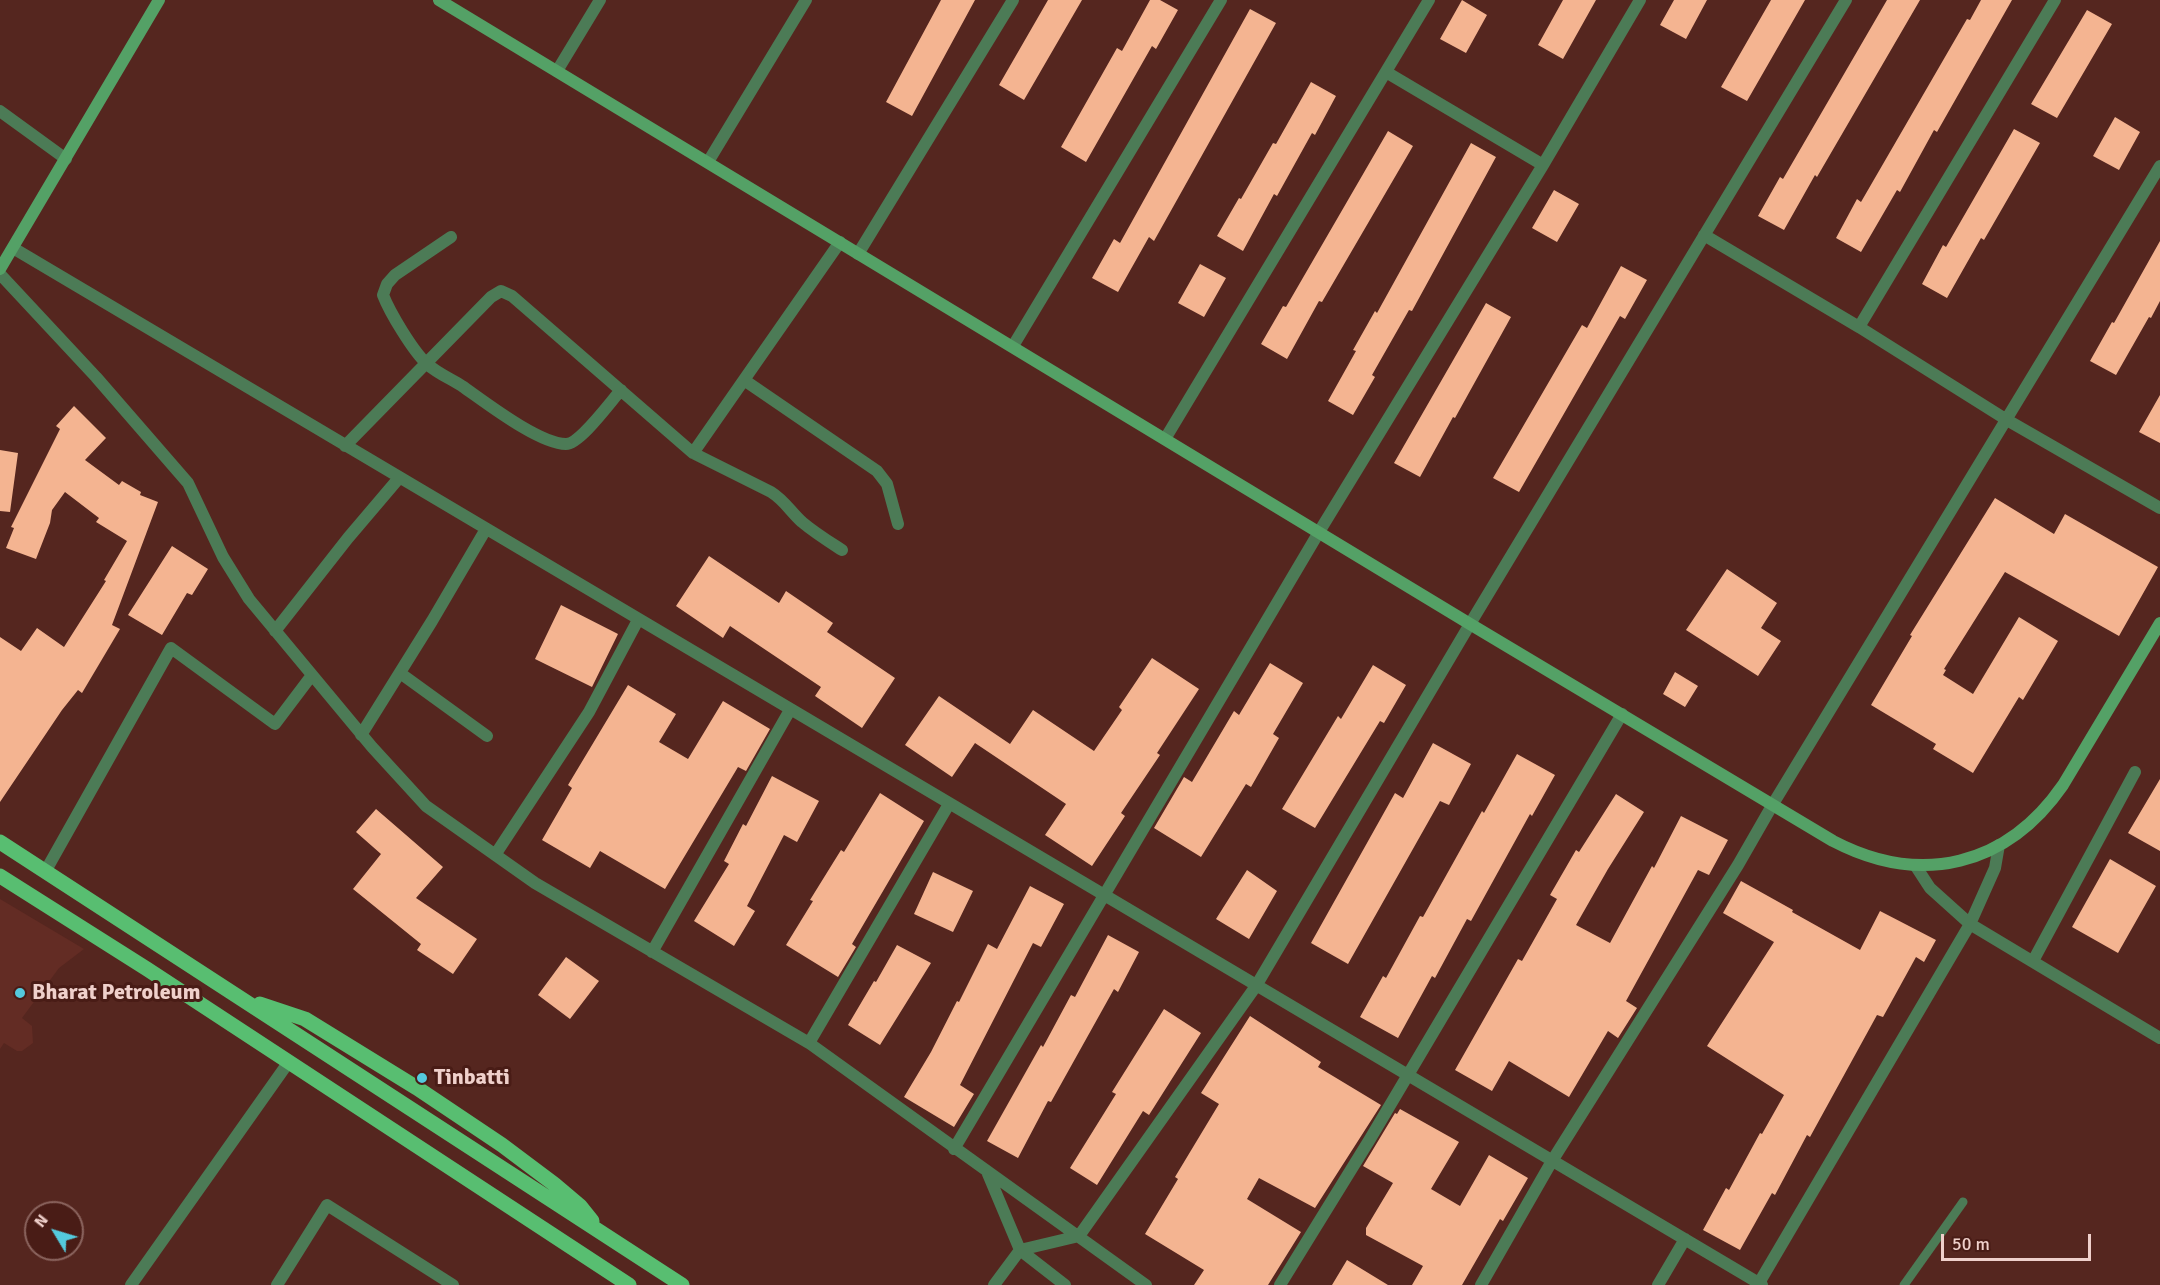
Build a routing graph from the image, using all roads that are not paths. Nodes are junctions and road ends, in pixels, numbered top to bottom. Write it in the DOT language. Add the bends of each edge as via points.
graph roads {
  1 [pos="159,0"];
  2 [pos="439,0"];
  3 [pos="600,0"];
  4 [pos="806,0"];
  5 [pos="1013,0"];
  6 [pos="1221,0"];
  7 [pos="1429,0"];
  8 [pos="1640,0"];
  9 [pos="1846,0"];
  10 [pos="2055,0"];
  11 [pos="557,71"];
  12 [pos="1386,72"];
  13 [pos="0,111"];
  14 [pos="66,159"];
  15 [pos="708,162"];
  16 [pos="1543,165"];
  17 [pos="2160,166"];
  18 [pos="1704,235"];
  19 [pos="451,237"];
  20 [pos="840,242"];
  21 [pos="13,248"];
  22 [pos="858,254"];
  23 [pos="0,269"];
  24 [pos="0,274"];
  25 [pos="1859,327"];
  26 [pos="1013,346"];
  27 [pos="426,363"];
  28 [pos="744,380"];
  29 [pos="621,390"];
  30 [pos="2007,420"];
  31 [pos="1165,440"];
  32 [pos="345,446"];
  33 [pos="693,453"];
  34 [pos="399,478"];
  35 [pos="2160,508"];
  36 [pos="898,524"];
  37 [pos="486,529"];
  38 [pos="1319,532"];
  39 [pos="842,550"];
  40 [pos="638,620"];
  41 [pos="2160,623"];
  42 [pos="1470,624"];
  43 [pos="275,631"];
  44 [pos="400,673"];
  45 [pos="312,675"];
  46 [pos="790,710"];
  47 [pos="1622,714"];
  48 [pos="362,735"];
  49 [pos="488,736"];
  50 [pos="2135,772"];
  51 [pos="950,804"];
  52 [pos="1773,804"];
  53 [pos="0,842"];
  54 [pos="1999,845"];
  55 [pos="495,855"];
  56 [pos="1915,865"];
  57 [pos="45,872"];
  58 [pos="0,876"];
  59 [pos="1103,895"];
  60 [pos="1970,924"];
  61 [pos="652,952"];
  62 [pos="2033,961"];
  63 [pos="1256,986"];
  64 [pos="238,997"];
  65 [pos="2160,1038"];
  66 [pos="808,1043"];
  67 [pos="288,1063"];
  68 [pos="1407,1075"];
  69 [pos="954,1149"];
  70 [pos="1552,1161"];
  71 [pos="987,1172"];
  72 [pos="1963,1202"];
  73 [pos="600,1232"];
  74 [pos="1079,1236"];
  75 [pos="1685,1239"];
  76 [pos="1020,1250"];
  77 [pos="1760,1284"];
  78 [pos="131,1285"];
  79 [pos="277,1285"];
  80 [pos="453,1285"];
  81 [pos="629,1285"];
  82 [pos="682,1285"];
  83 [pos="994,1285"];
  84 [pos="1065,1285"];
  85 [pos="1146,1285"];
  86 [pos="1280,1285"];
  87 [pos="1481,1285"];
  88 [pos="1658,1285"];
  89 [pos="1904,1285"];
  1 -- 14 [label="main road"];
  2 -- 11 [label="main road"];
  3 -- 11 [label="street"];
  4 -- 15 [label="street"];
  5 -- 22 [label="street"];
  6 -- 26 [label="street"];
  7 -- 12 [label="street"];
  8 -- 16 [label="street"];
  9 -- 18 [label="street"];
  10 -- 25 [label="street"];
  11 -- 15 [label="main road"];
  12 -- 16 [label="street"];
  12 -- 31 [label="street"];
  13 -- 14 [label="street"];
  14 -- 21 [label="main road"];
  15 -- 20 [label="main road"];
  16 -- 38 [label="street"];
  17 -- 30 [label="street"];
  18 -- 25 [label="street"];
  18 -- 42 [label="street"];
  19 -- 27 [label="street" via="395,275 383,295 390,313"];
  20 -- 22 [label="main road"];
  20 -- 28 [label="street"];
  21 -- 23 [label="main road"];
  21 -- 32 [label="street"];
  22 -- 26 [label="main road"];
  24 -- 43 [label="street" via="188,483 223,557"];
  25 -- 30 [label="street"];
  26 -- 31 [label="main road"];
  27 -- 29 [label="street" via="523,426 567,444 575,441"];
  27 -- 29 [label="street" via="501,291 512,296"];
  27 -- 32 [label="street"];
  28 -- 33 [label="street"];
  28 -- 36 [label="street" via="877,471 887,484"];
  29 -- 33 [label="street"];
  30 -- 35 [label="street"];
  30 -- 52 [label="street"];
  31 -- 38 [label="main road"];
  32 -- 34 [label="street"];
  33 -- 39 [label="street" via="771,492 817,535"];
  34 -- 37 [label="street"];
  34 -- 43 [label="street"];
  37 -- 40 [label="street"];
  37 -- 44 [label="street"];
  38 -- 42 [label="main road"];
  38 -- 59 [label="street"];
  40 -- 46 [label="street"];
  40 -- 55 [label="street" via="590,711"];
  41 -- 54 [label="main road" via="2050,803"];
  42 -- 47 [label="main road"];
  42 -- 63 [label="street"];
  43 -- 45 [label="street"];
  44 -- 48 [label="street"];
  44 -- 49 [label="street"];
  45 -- 48 [label="street"];
  45 -- 57 [label="street" via="274,724 171,648"];
  46 -- 51 [label="street"];
  46 -- 61 [label="street"];
  47 -- 52 [label="main road"];
  47 -- 68 [label="street"];
  48 -- 55 [label="street" via="426,806"];
  50 -- 62 [label="street"];
  51 -- 59 [label="street"];
  51 -- 66 [label="street"];
  52 -- 56 [label="main road" via="1852,851"];
  52 -- 70 [label="street"];
  53 -- 57 [label="main road"];
  54 -- 56 [label="main road" via="1958,861"];
  54 -- 60 [label="street" via="1995,868"];
  55 -- 61 [label="street"];
  56 -- 60 [label="street" via="1930,888"];
  57 -- 64 [label="main road"];
  58 -- 67 [label="main road"];
  59 -- 63 [label="street"];
  59 -- 69 [label="street"];
  60 -- 62 [label="street"];
  60 -- 77 [label="street"];
  61 -- 66 [label="street"];
  62 -- 65 [label="street"];
  63 -- 68 [label="street"];
  63 -- 74 [label="street"];
  64 -- 73 [label="main road"];
  64 -- 73 [label="main road" via="304,1019 417,1088 554,1184 580,1206"];
  66 -- 69 [label="street"];
  67 -- 78 [label="street"];
  67 -- 81 [label="main road"];
  68 -- 70 [label="street"];
  68 -- 86 [label="street"];
  69 -- 71 [label="street"];
  70 -- 75 [label="street"];
  70 -- 87 [label="street"];
  71 -- 74 [label="street"];
  71 -- 76 [label="street"];
  72 -- 89 [label="lane"];
  73 -- 82 [label="main road"];
  74 -- 76 [label="street"];
  74 -- 85 [label="street"];
  75 -- 77 [label="street"];
  75 -- 88 [label="street"];
  76 -- 83 [label="street"];
  76 -- 84 [label="street"];
  79 -- 80 [label="street" via="327,1205"];
}
